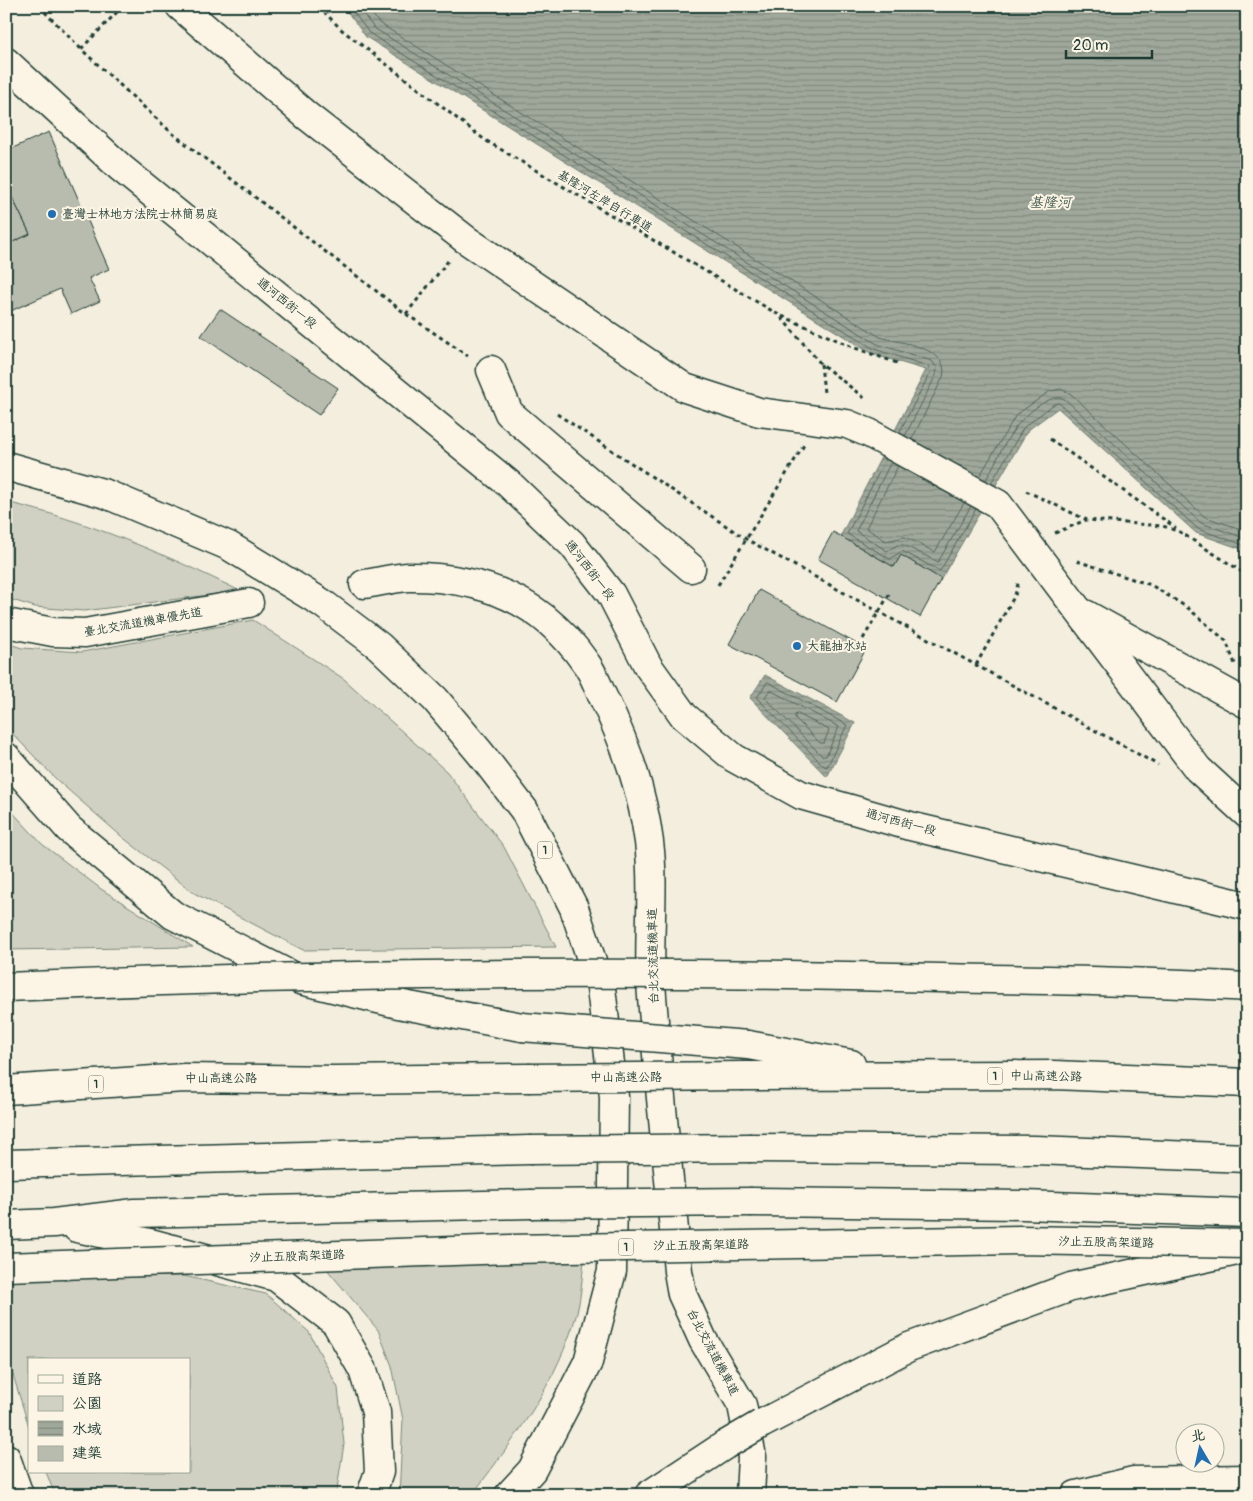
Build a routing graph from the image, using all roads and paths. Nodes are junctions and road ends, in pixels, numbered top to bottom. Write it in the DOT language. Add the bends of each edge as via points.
graph roads {
  1 [pos="39,6"];
  2 [pos="122,6"];
  3 [pos="180,6"];
  4 [pos="318,6"];
  5 [pos="81,50"];
  6 [pos="6,62"];
  7 [pos="465,239"];
  8 [pos="406,314"];
  9 [pos="779,315"];
  10 [pos="897,363"];
  11 [pos="491,370"];
  12 [pos="874,405"];
  13 [pos="556,414"];
  14 [pos="1050,439"];
  15 [pos="6,466"];
  16 [pos="786,473"];
  17 [pos="1025,491"];
  18 [pos="1180,532"];
  19 [pos="746,538"];
  20 [pos="1072,559"];
  21 [pos="691,568"];
  22 [pos="1247,575"];
  23 [pos="364,584"];
  24 [pos="718,585"];
  25 [pos="890,593"];
  26 [pos="1015,595"];
  27 [pos="249,603"];
  28 [pos="1075,608"];
  29 [pos="879,612"];
  30 [pos="6,623"];
  31 [pos="863,639"];
  32 [pos="976,665"];
  33 [pos="1236,667"];
  34 [pos="1247,704"];
  35 [pos="6,757"];
  36 [pos="1164,769"];
  37 [pos="1247,814"];
  38 [pos="1247,906"];
  39 [pos="6,987"];
  40 [pos="1247,987"];
  41 [pos="921,1076"];
  42 [pos="7,1083"];
  43 [pos="1247,1083"];
  44 [pos="1247,1158"];
  45 [pos="6,1164"];
  46 [pos="1247,1213"];
  47 [pos="54,1223"];
  48 [pos="6,1225"];
  49 [pos="1247,1244"];
  50 [pos="1247,1249"];
  51 [pos="6,1267"];
  52 [pos="6,1458"];
  53 [pos="1247,1479"];
  54 [pos="19,1495"];
  55 [pos="371,1495"];
  56 [pos="509,1495"];
  57 [pos="649,1495"];
  58 [pos="750,1495"];
  59 [pos="1076,1495"];
  1 -- 5 [label="path"];
  2 -- 5 [label="path"];
  3 -- 7 [label="main road" via="307,116"];
  4 -- 9 [label="path, 基隆河左岸自行車道" via="342,30 485,140"];
  5 -- 8 [label="path" via="172,133"];
  6 -- 38 [label="main road, 通河西街一段" via="121,168 509,484 572,544 611,594 648,666 684,716 734,758 801,795 910,826"];
  7 -- 8 [label="path"];
  7 -- 28 [label="main road" via="685,388 759,412 847,424 869,432 998,504"];
  8 -- 11 [label="path"];
  9 -- 10 [label="path"];
  9 -- 12 [label="path, 基隆河左岸自行車道" via="821,364"];
  11 -- 21 [label="main road" via="509,413"];
  13 -- 19 [label="path"];
  14 -- 18 [label="path"];
  15 -- 56 [label="main road, 1" via="106,494 229,546 322,603 379,646 435,699 524,810 574,908 601,988 614,1097 612,1272 588,1362 532,1470"];
  16 -- 19 [label="path"];
  17 -- 18 [label="path" via="1087,520 1164,526"];
  18 -- 22 [label="path"];
  19 -- 24 [label="path"];
  19 -- 29 [label="path"];
  20 -- 33 [label="path" via="1152,585 1188,608 1226,642"];
  23 -- 58 [label="main road, 台北交流道機車道" via="406,577 454,580 498,590 536,611 567,638 587,664 621,734 641,792 649,845 651,982 678,1271 682,1294 703,1340 742,1405 752,1457"];
  25 -- 29 [label="path"];
  26 -- 32 [label="path"];
  27 -- 30 [label="main road, 臺北交流道機車優先道" via="85,633 53,632"];
  28 -- 34 [label="main road"];
  28 -- 37 [label="main road" via="1198,768"];
  29 -- 31 [label="path"];
  29 -- 32 [label="path"];
  32 -- 36 [label="path"];
  35 -- 41 [label="main road, bridge" via="69,830 173,915 300,980 398,1004 522,1027 748,1045"];
  39 -- 40 [label="main road, bridge" via="491,973 813,975"];
  41 -- 42 [label="main road, 中山高速公路 / 1, bridge" via="184,1078"];
  41 -- 43 [label="main road, 中山高速公路 / 1" via="1054,1075"];
  44 -- 45 [label="main road, bridge" via="1036,1150 751,1148 529,1150"];
  46 -- 47 [label="main road, bridge" via="1024,1205 752,1202 135,1213"];
  47 -- 48 [label="main road"];
  47 -- 55 [label="main road" via="154,1244 276,1276 336,1323 364,1370 376,1412 379,1472"];
  49 -- 51 [label="main road, 汐止五股高架道路 / 1, bridge" via="1019,1240 510,1249"];
  50 -- 57 [label="main road, bridge" via="1071,1287 909,1347 761,1424"];
  52 -- 54 [label="main road"];
  53 -- 59 [label="main road" via="1132,1481"];
}
